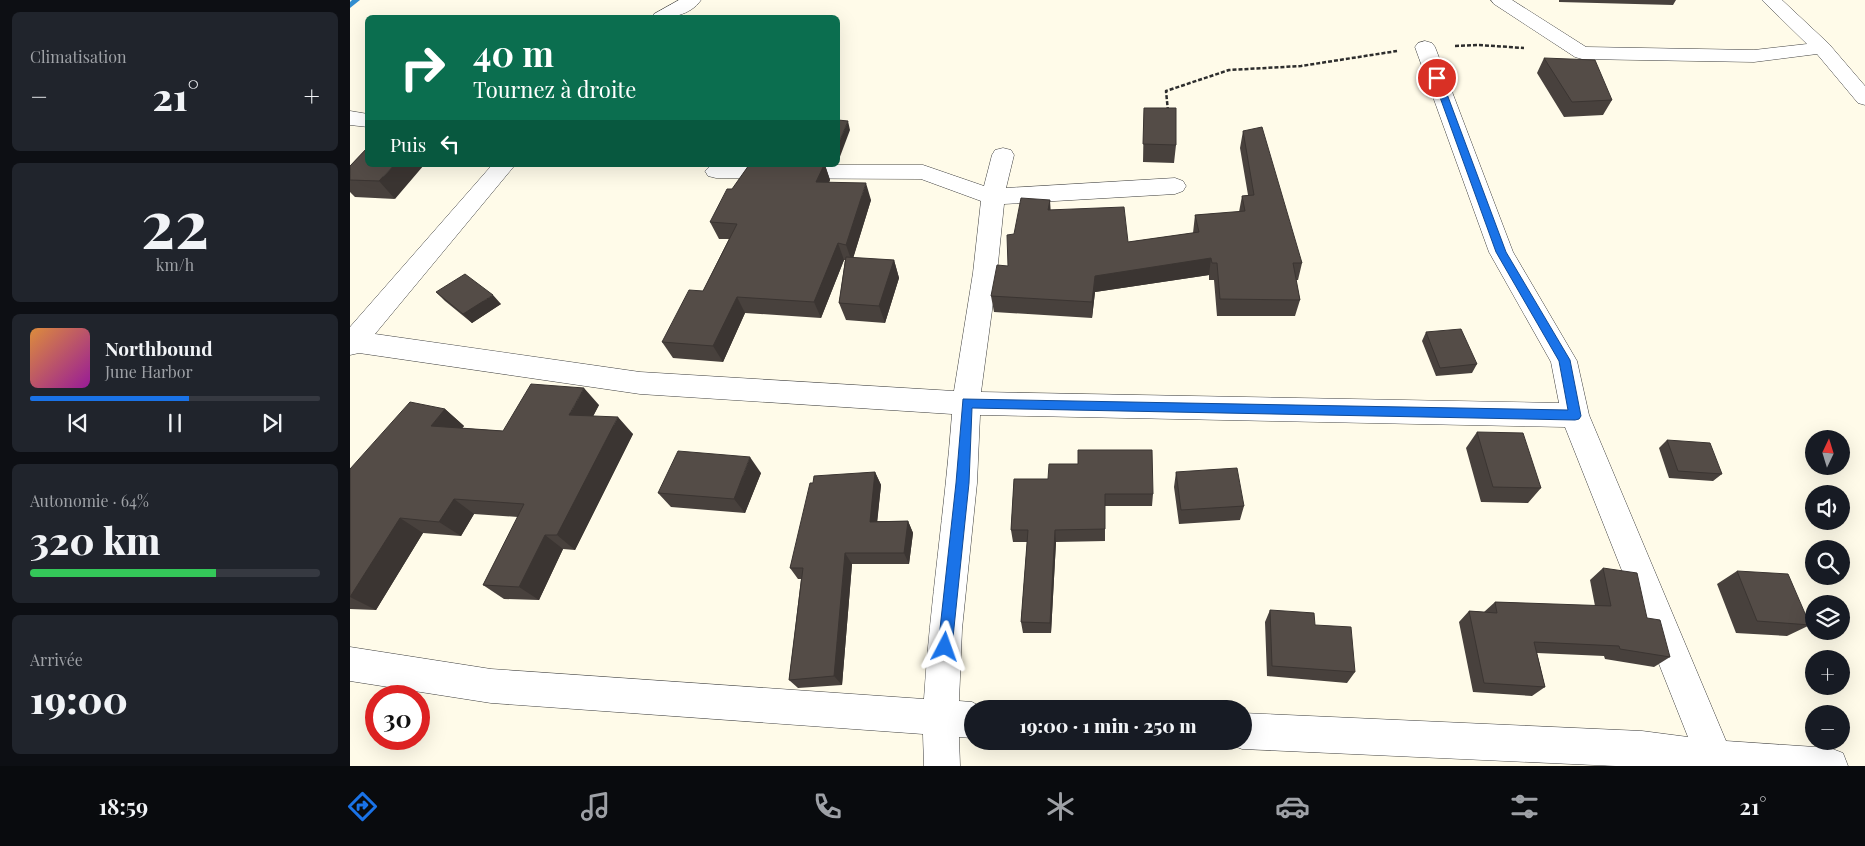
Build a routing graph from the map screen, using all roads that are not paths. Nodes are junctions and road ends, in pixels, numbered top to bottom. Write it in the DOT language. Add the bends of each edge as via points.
graph roads {
  1 [pos="692,0"];
  2 [pos="1500,0"];
  3 [pos="1771,0"];
  4 [pos="666,15"];
  5 [pos="1424,47"];
  6 [pos="1822,48"];
  7 [pos="1865,99"];
  8 [pos="350,118"];
  9 [pos="365,120"];
  10 [pos="1003,155"];
  11 [pos="502,167"];
  12 [pos="716,171"];
  13 [pos="1175,186"];
  14 [pos="993,197"];
  15 [pos="351,342"];
  16 [pos="967,403"];
  17 [pos="1575,416"];
  18 [pos="350,664"];
  19 [pos="957,719"];
  20 [pos="1252,732"];
  21 [pos="1716,762"];
  22 [pos="942,766"];
  23 [pos="1830,766"];
  1 -- 4 [label="street"];
  2 -- 6 [label="street" via="1582,53 1754,56"];
  3 -- 6 [label="street"];
  5 -- 17 [label="street" via="1501,252 1564,360"];
  6 -- 7 [label="street"];
  8 -- 9 [label="street"];
  10 -- 14 [label="street"];
  11 -- 15 [label="street"];
  12 -- 14 [label="street" via="923,172"];
  13 -- 14 [label="street"];
  14 -- 16 [label="street"];
  15 -- 16 [label="street" via="640,383"];
  16 -- 17 [label="street"];
  16 -- 19 [label="street" via="946,629"];
  17 -- 21 [label="street"];
  18 -- 19 [label="street" via="491,686"];
  19 -- 22 [label="street"];
  20 -- 21 [label="street" via="1642,749"];
  21 -- 23 [label="street"];
}
